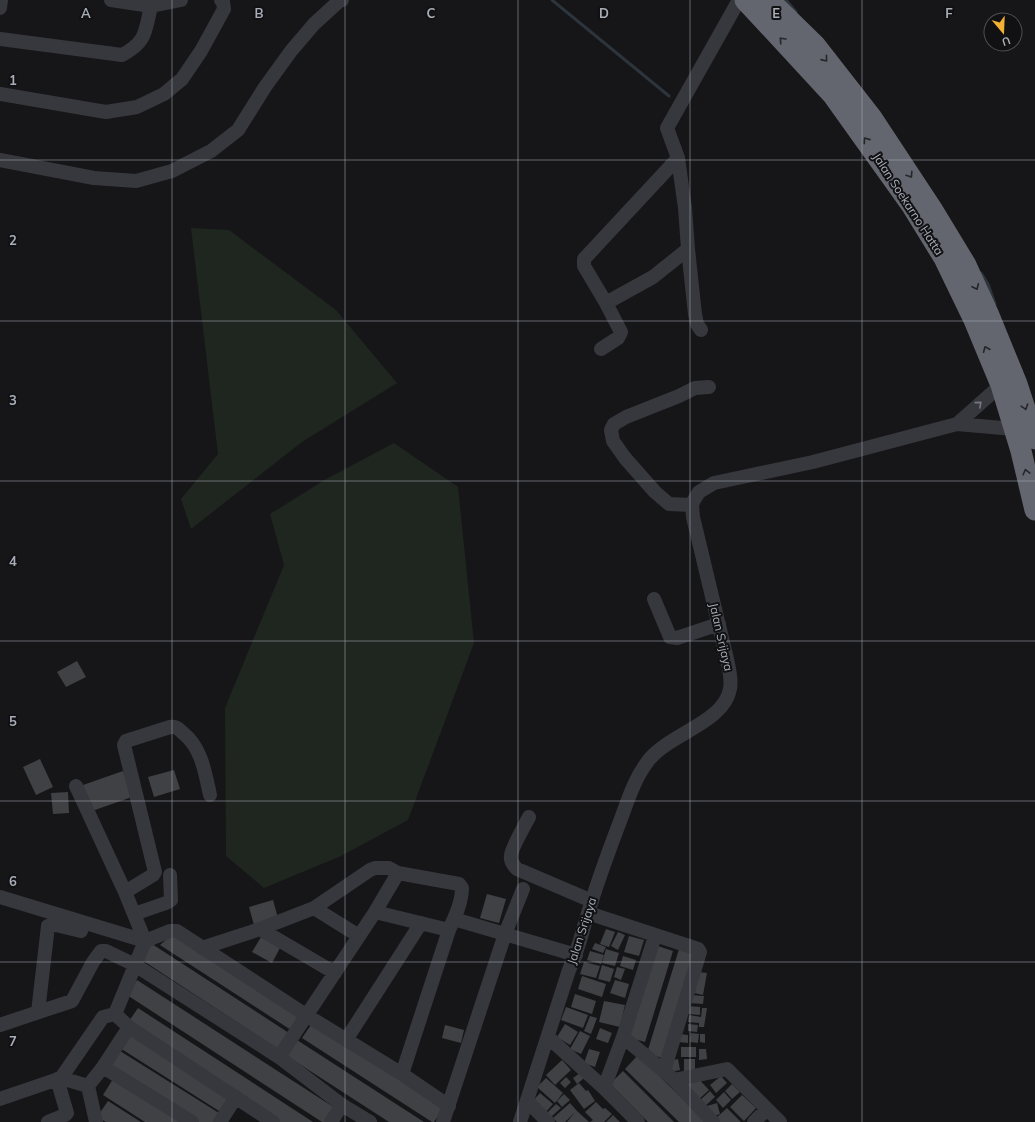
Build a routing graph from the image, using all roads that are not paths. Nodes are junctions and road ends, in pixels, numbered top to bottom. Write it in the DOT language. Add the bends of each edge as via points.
graph roads {
  1 [pos="1,0"];
  2 [pos="111,0"];
  3 [pos="181,0"];
  4 [pos="221,0"];
  5 [pos="342,0"];
  6 [pos="739,0"];
  7 [pos="745,0"];
  8 [pos="769,0"];
  9 [pos="151,6"];
  10 [pos="0,8"];
  11 [pos="0,39"];
  12 [pos="0,94"];
  13 [pos="678,158"];
  14 [pos="0,160"];
  15 [pos="688,249"];
  16 [pos="606,303"];
  17 [pos="701,330"];
  18 [pos="601,350"];
  19 [pos="1001,385"];
  20 [pos="709,387"];
  21 [pos="957,424"];
  22 [pos="1014,429"];
  23 [pos="1035,439"];
  24 [pos="692,506"];
  25 [pos="1035,510"];
  26 [pos="654,599"];
  27 [pos="719,624"];
  28 [pos="76,786"];
  29 [pos="210,795"];
  30 [pos="529,817"];
  31 [pos="398,873"];
  32 [pos="170,875"];
  33 [pos="523,888"];
  34 [pos="125,892"];
  35 [pos="0,897"];
  36 [pos="590,907"];
  37 [pos="314,908"];
  38 [pos="376,912"];
  39 [pos="134,914"];
  40 [pos="421,924"];
  41 [pos="452,925"];
  42 [pos="260,928"];
  43 [pos="505,934"];
  44 [pos="359,936"];
  45 [pos="655,936"];
  46 [pos="144,941"];
  47 [pos="202,948"];
  48 [pos="102,951"];
  49 [pos="576,955"];
  50 [pos="135,964"];
  51 [pos="335,973"];
  52 [pos="38,1012"];
  53 [pos="115,1014"];
  54 [pos="306,1015"];
  55 [pos="0,1025"];
  56 [pos="129,1027"];
  57 [pos="548,1037"];
  58 [pos="623,1038"];
  59 [pos="346,1040"];
  60 [pos="279,1057"];
  61 [pos="103,1067"];
  62 [pos="402,1074"];
  63 [pos="669,1075"];
  64 [pos="59,1078"];
  65 [pos="88,1086"];
  66 [pos="604,1088"];
  67 [pos="236,1097"];
  68 [pos="0,1099"];
  69 [pos="527,1101"];
  70 [pos="342,1104"];
  71 [pos="449,1106"];
  72 [pos="767,1109"];
  73 [pos="97,1121"];
  74 [pos="48,1122"];
  75 [pos="192,1122"];
  76 [pos="220,1122"];
  77 [pos="273,1122"];
  78 [pos="331,1122"];
  79 [pos="370,1122"];
  80 [pos="443,1122"];
  81 [pos="520,1122"];
  82 [pos="548,1122"];
  83 [pos="638,1122"];
  84 [pos="713,1122"];
  85 [pos="754,1122"];
  86 [pos="780,1122"];
  1 -- 10 [label="street"];
  2 -- 9 [label="street"];
  3 -- 9 [label="street"];
  4 -- 12 [label="street" via="224,10 182,79 164,94 137,107 106,112"];
  5 -- 14 [label="street" via="314,24 291,51 238,130 211,151 172,171 136,181 101,178"];
  6 -- 13 [label="street" via="667,128"];
  19 -- 7 [label="highway, Jalan Soekarno Hatta, one-way" via="944,258 912,206 832,94"];
  8 -- 23 [label="highway, Jalan Soekarno Hatta, one-way" via="815,45 872,118 966,265 1017,384"];
  9 -- 11 [label="street" via="142,41 122,55"];
  13 -- 15 [label="street"];
  13 -- 16 [label="street" via="584,259 584,266"];
  15 -- 16 [label="street" via="654,277"];
  15 -- 17 [label="street" via="695,314"];
  16 -- 18 [label="street" via="621,333"];
  21 -- 19 [label="street, one-way"];
  19 -- 22 [label="highway, Jalan Soekarno Hatta"];
  20 -- 24 [label="street" via="695,388 626,417 614,424 611,430 613,441 625,458 660,496 669,504"];
  21 -- 22 [label="street"];
  21 -- 24 [label="street" via="813,462 714,483 699,492"];
  25 -- 22 [label="highway, Jalan Soekarno Hatta, one-way"];
  24 -- 27 [label="street, Jalan Srijaya"];
  26 -- 27 [label="street" via="670,637 677,638"];
  27 -- 36 [label="street, Jalan Srijaya" via="731,679 727,698 718,712 661,748 648,760 626,804"];
  28 -- 34 [label="street"];
  29 -- 34 [label="street" via="202,761 194,744 174,726 126,741 124,745 155,872"];
  30 -- 36 [label="street" via="511,854 514,867"];
  31 -- 37 [label="street" via="389,868 370,870"];
  31 -- 38 [label="street"];
  31 -- 41 [label="street" via="459,884 462,893"];
  32 -- 39 [label="street" via="171,900"];
  33 -- 43 [label="street"];
  34 -- 39 [label="street"];
  35 -- 46 [label="street"];
  36 -- 45 [label="street"];
  36 -- 49 [label="street, Jalan Srijaya"];
  37 -- 42 [label="street"];
  37 -- 44 [label="street"];
  38 -- 40 [label="street"];
  38 -- 44 [label="street"];
  39 -- 46 [label="street"];
  40 -- 41 [label="street"];
  40 -- 59 [label="street"];
  41 -- 43 [label="street"];
  41 -- 62 [label="street"];
  42 -- 47 [label="street"];
  42 -- 51 [label="street"];
  43 -- 49 [label="street"];
  43 -- 71 [label="street"];
  44 -- 51 [label="street"];
  45 -- 58 [label="street"];
  45 -- 63 [label="street" via="698,949 701,953"];
  46 -- 47 [label="street" via="174,930"];
  46 -- 50 [label="street"];
  47 -- 54 [label="street"];
  48 -- 50 [label="street"];
  48 -- 52 [label="street" via="93,962 72,1001"];
  48 -- 52 [label="street" via="105,937 56,925 48,926"];
  49 -- 57 [label="street, Jalan Srijaya"];
  50 -- 53 [label="street"];
  50 -- 60 [label="street"];
  51 -- 54 [label="street"];
  52 -- 55 [label="street"];
  53 -- 56 [label="street"];
  53 -- 64 [label="street" via="102,1017"];
  54 -- 59 [label="street"];
  54 -- 60 [label="street"];
  56 -- 61 [label="street"];
  56 -- 67 [label="street"];
  57 -- 66 [label="street"];
  57 -- 69 [label="street, Jalan Srijaya"];
  58 -- 63 [label="street"];
  58 -- 66 [label="street"];
  59 -- 62 [label="street"];
  60 -- 70 [label="street"];
  61 -- 65 [label="street"];
  61 -- 75 [label="street"];
  62 -- 71 [label="street"];
  63 -- 72 [label="street" via="727,1069"];
  63 -- 84 [label="street"];
  64 -- 65 [label="street"];
  64 -- 68 [label="street"];
  64 -- 74 [label="street" via="68,1111 65,1115"];
  65 -- 73 [label="street"];
  66 -- 83 [label="street"];
  67 -- 76 [label="street"];
  67 -- 77 [label="street"];
  69 -- 81 [label="street, Jalan Srijaya"];
  69 -- 82 [label="street"];
  70 -- 78 [label="street"];
  70 -- 79 [label="street"];
  71 -- 80 [label="street"];
  72 -- 85 [label="street"];
  72 -- 86 [label="street"];
}
